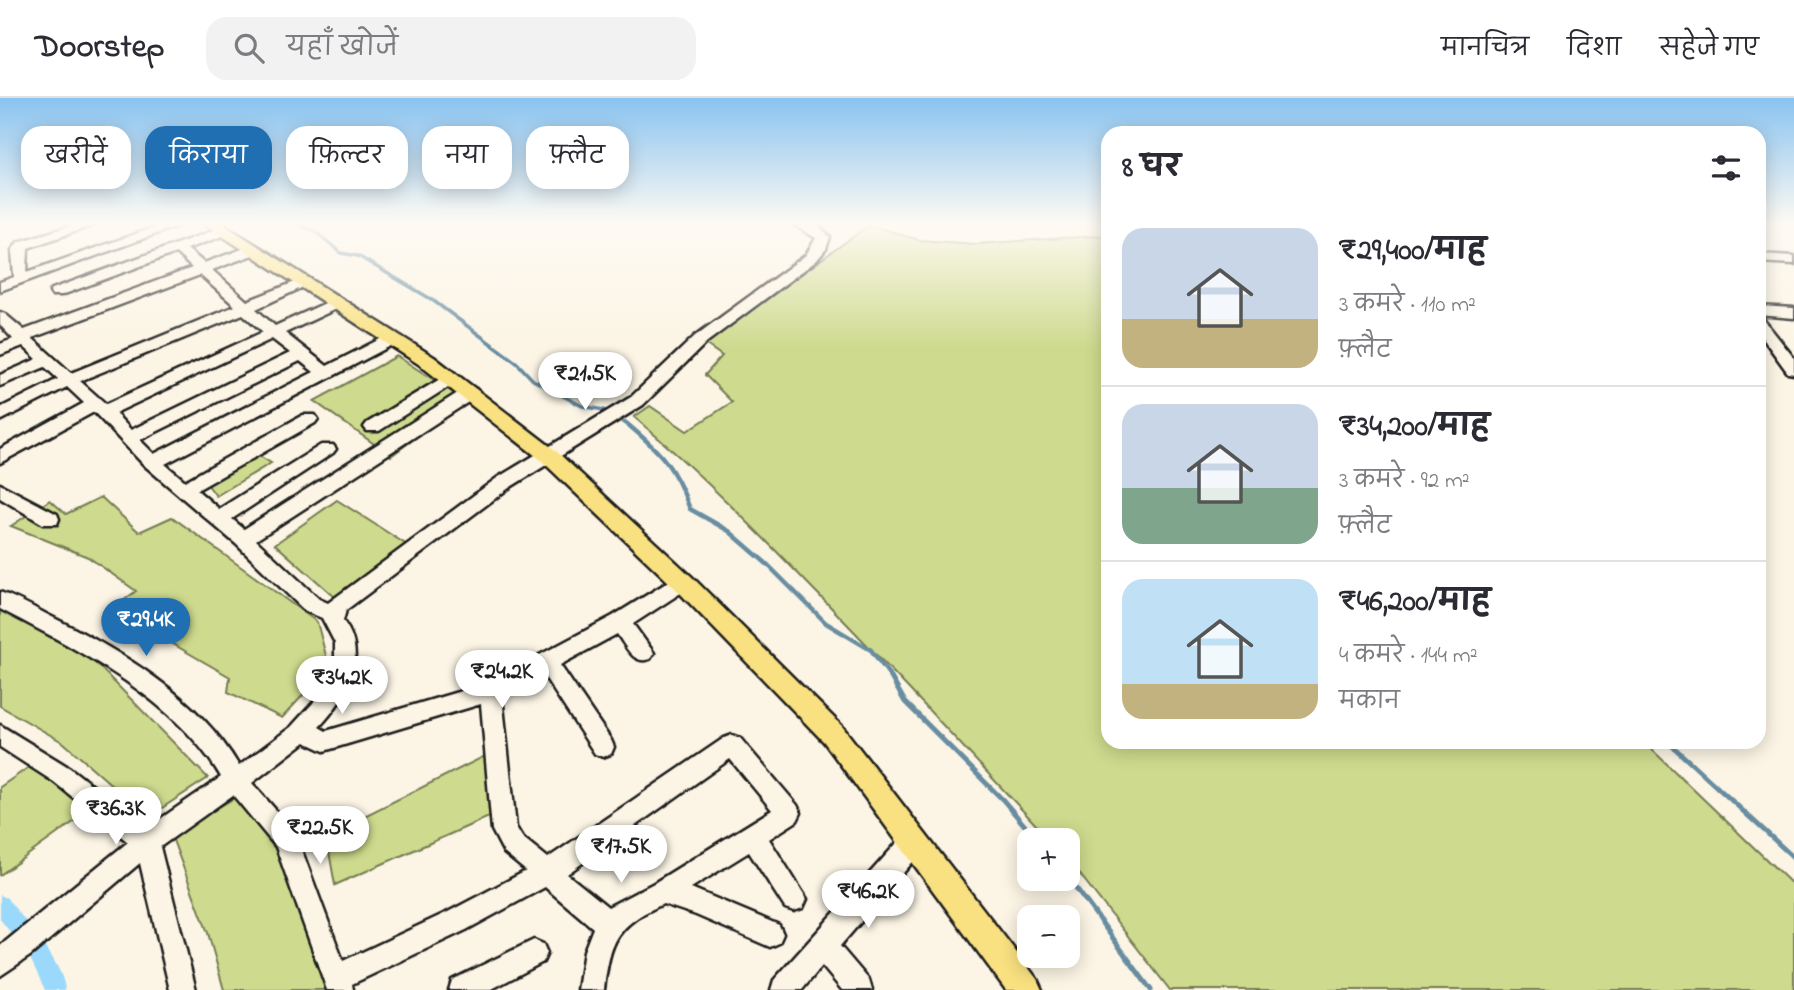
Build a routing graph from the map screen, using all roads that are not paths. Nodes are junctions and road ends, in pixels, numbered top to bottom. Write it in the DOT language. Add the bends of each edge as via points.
graph roads {
  1 [pos="20,266"];
  2 [pos="46,266"];
  3 [pos="54,266"];
  4 [pos="130,266"];
  5 [pos="196,266"];
  6 [pos="214,266"];
  7 [pos="278,266"];
  8 [pos="801,266"];
  9 [pos="201,271"];
  10 [pos="20,275"];
  11 [pos="305,283"];
  12 [pos="0,284"];
  13 [pos="57,292"];
  14 [pos="337,303"];
  15 [pos="246,307"];
  16 [pos="1766,311"];
  17 [pos="1794,313"];
  18 [pos="0,317"];
  19 [pos="274,332"];
  20 [pos="1766,332"];
  21 [pos="22,338"];
  22 [pos="392,339"];
  23 [pos="1766,344"];
  24 [pos="1776,345"];
  25 [pos="0,350"];
  26 [pos="302,354"];
  27 [pos="46,361"];
  28 [pos="1794,369"];
  29 [pos="327,374"];
  30 [pos="450,378"];
  31 [pos="0,380"];
  32 [pos="68,380"];
  33 [pos="470,393"];
  34 [pos="99,408"];
  35 [pos="0,415"];
  36 [pos="309,419"];
  37 [pos="373,427"];
  38 [pos="128,439"];
  39 [pos="327,449"];
  40 [pos="558,450"];
  41 [pos="0,457"];
  42 [pos="153,462"];
  43 [pos="185,488"];
  44 [pos="0,490"];
  45 [pos="219,517"];
  46 [pos="50,519"];
  47 [pos="243,539"];
  48 [pos="683,582"];
  49 [pos="0,600"];
  50 [pos="332,612"];
  51 [pos="620,622"];
  52 [pos="643,653"];
  53 [pos="546,662"];
  54 [pos="491,692"];
  55 [pos="302,729"];
  56 [pos="0,735"];
  57 [pos="603,747"];
  58 [pos="235,780"];
  59 [pos="752,835"];
  60 [pos="914,842"];
  61 [pos="147,843"];
  62 [pos="547,873"];
  63 [pos="663,892"];
  64 [pos="794,899"];
  65 [pos="607,923"];
  66 [pos="770,934"];
  67 [pos="822,946"];
  68 [pos="534,953"];
  69 [pos="0,963"];
  70 [pos="338,984"];
  71 [pos="183,990"];
  72 [pos="463,990"];
  73 [pos="591,990"];
  74 [pos="784,990"];
  75 [pos="859,990"];
  76 [pos="1026,990"];
  1 -- 10 [label="street"];
  2 -- 10 [label="street"];
  3 -- 12 [label="street"];
  4 -- 13 [label="street"];
  5 -- 9 [label="street"];
  6 -- 9 [label="street"];
  7 -- 11 [label="main road"];
  8 -- 40 [label="street" via="701,339 623,411"];
  9 -- 15 [label="street"];
  9 -- 21 [label="street"];
  10 -- 12 [label="street"];
  11 -- 14 [label="main road"];
  11 -- 15 [label="street"];
  14 -- 19 [label="street"];
  14 -- 22 [label="main road"];
  15 -- 19 [label="street"];
  15 -- 32 [label="street"];
  16 -- 17 [label="street"];
  18 -- 21 [label="street"];
  19 -- 26 [label="street"];
  19 -- 34 [label="street"];
  20 -- 24 [label="street"];
  21 -- 25 [label="street"];
  21 -- 27 [label="street"];
  22 -- 29 [label="street"];
  22 -- 30 [label="main road"];
  23 -- 24 [label="street"];
  24 -- 28 [label="street"];
  26 -- 29 [label="street"];
  26 -- 38 [label="street"];
  27 -- 31 [label="street"];
  27 -- 32 [label="street"];
  29 -- 42 [label="street"];
  30 -- 33 [label="main road"];
  30 -- 37 [label="street"];
  32 -- 34 [label="street"];
  32 -- 35 [label="street"];
  33 -- 40 [label="main road"];
  33 -- 47 [label="street"];
  34 -- 38 [label="street"];
  34 -- 41 [label="street"];
  36 -- 43 [label="street"];
  38 -- 42 [label="street"];
  39 -- 45 [label="street"];
  40 -- 48 [label="main road"];
  40 -- 50 [label="street" via="503,483"];
  42 -- 43 [label="street"];
  43 -- 45 [label="street"];
  44 -- 46 [label="street"];
  45 -- 47 [label="street"];
  47 -- 50 [label="street" via="312,605"];
  48 -- 51 [label="street"];
  48 -- 60 [label="main road" via="834,734"];
  49 -- 58 [label="street" via="122,666 218,751"];
  50 -- 55 [label="street" via="331,620 346,647 343,668 325,703"];
  51 -- 52 [label="street"];
  51 -- 53 [label="street"];
  53 -- 54 [label="street"];
  53 -- 57 [label="street"];
  54 -- 55 [label="street" via="324,741"];
  54 -- 62 [label="street" via="504,830 513,845"];
  55 -- 58 [label="street"];
  56 -- 61 [label="street" via="62,775"];
  58 -- 61 [label="street"];
  58 -- 70 [label="street" via="286,840"];
  59 -- 62 [label="street" via="789,813 732,745"];
  59 -- 63 [label="street"];
  59 -- 64 [label="street"];
  60 -- 67 [label="street"];
  60 -- 76 [label="main road"];
  61 -- 69 [label="street"];
  61 -- 71 [label="street"];
  62 -- 65 [label="street"];
  62 -- 70 [label="street"];
  63 -- 65 [label="street"];
  63 -- 66 [label="street"];
  65 -- 73 [label="street" via="598,943"];
  67 -- 74 [label="street"];
  67 -- 75 [label="street"];
  68 -- 72 [label="street"];
}
